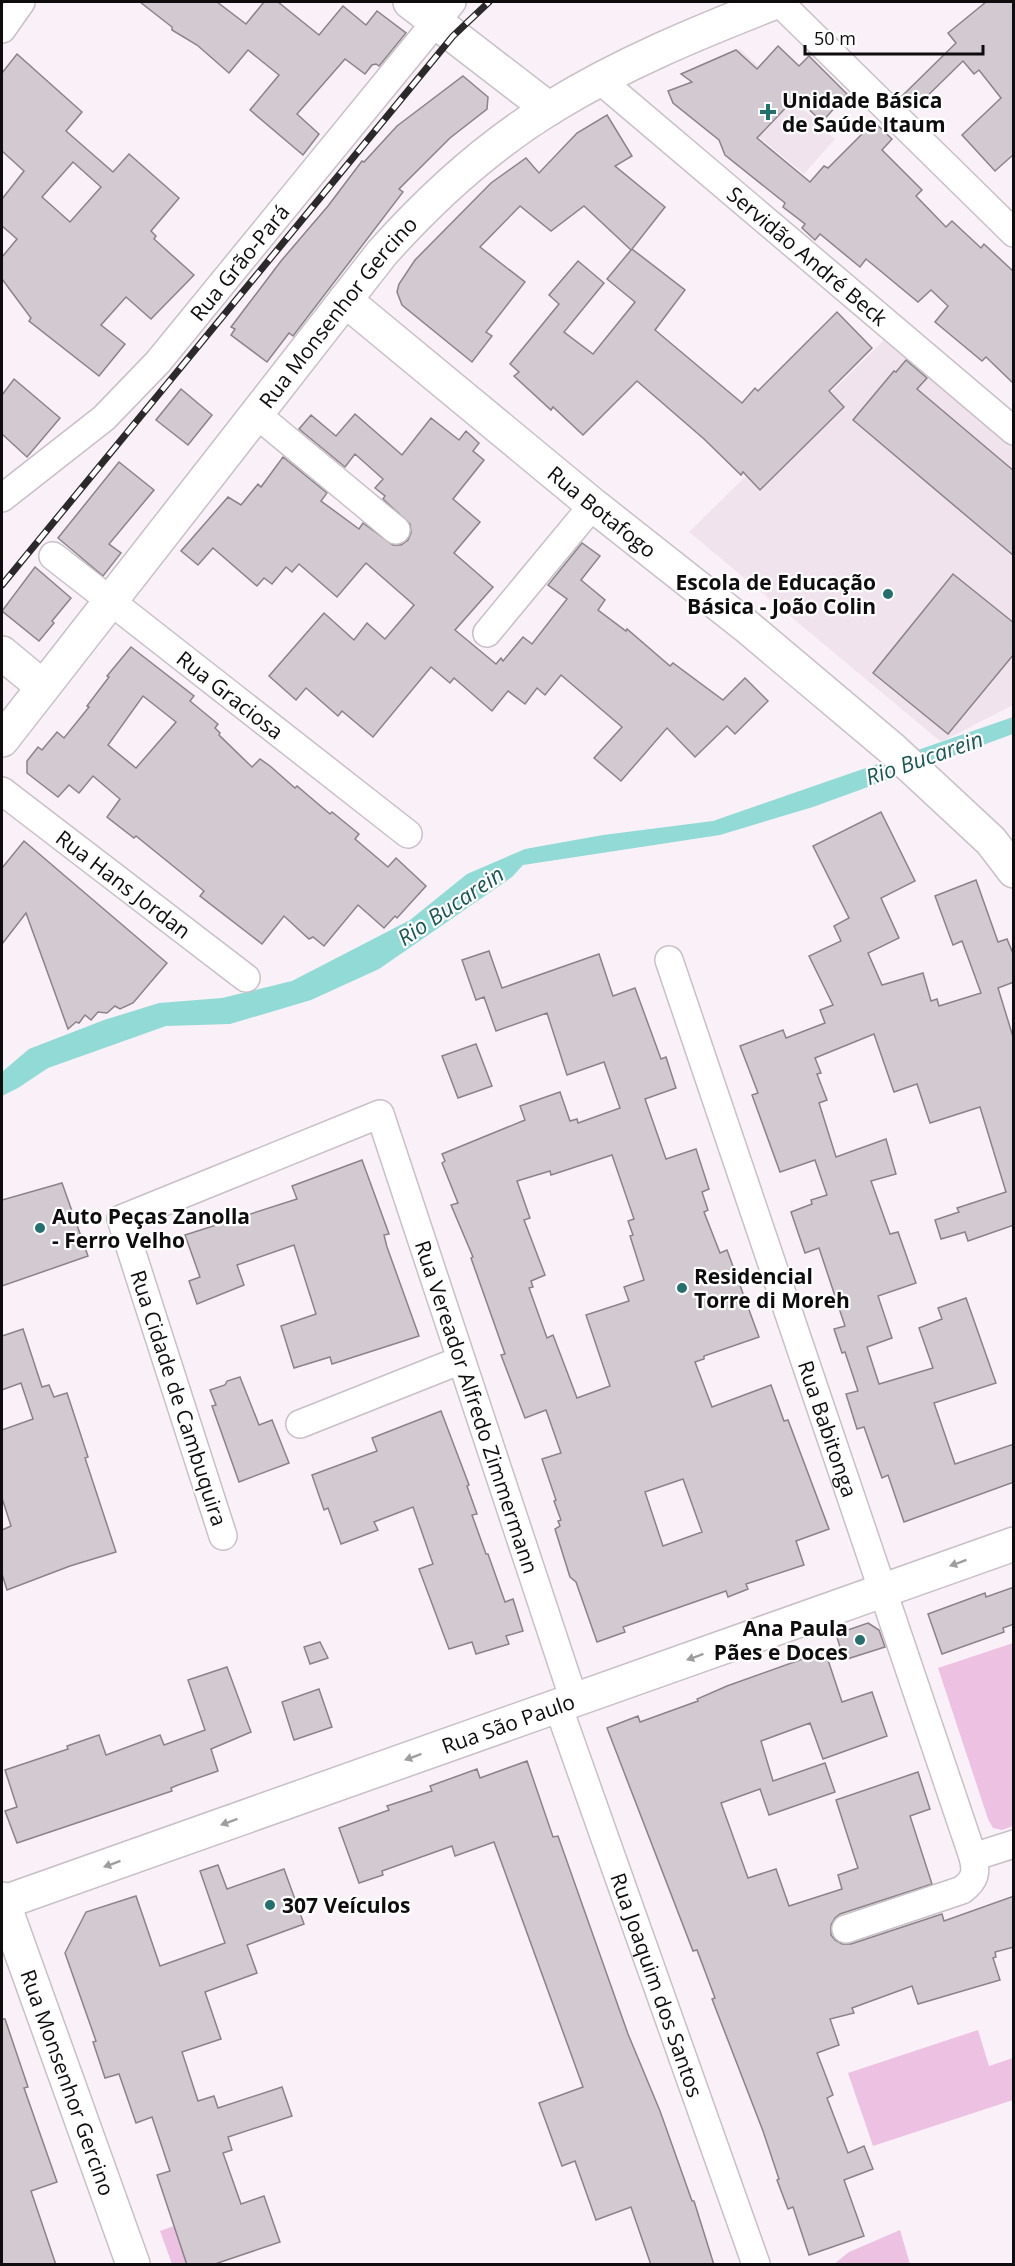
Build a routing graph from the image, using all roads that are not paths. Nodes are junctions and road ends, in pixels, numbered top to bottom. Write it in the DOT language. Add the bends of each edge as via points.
graph roads {
  1 [pos="21,2"];
  2 [pos="410,2"];
  3 [pos="777,2"];
  4 [pos="443,11"];
  5 [pos="2,29"];
  6 [pos="600,80"];
  7 [pos="549,109"];
  8 [pos="1014,233"];
  9 [pos="345,300"];
  10 [pos="256,414"];
  11 [pos="1014,431"];
  12 [pos="2,498"];
  13 [pos="593,505"];
  14 [pos="396,530"];
  15 [pos="53,556"];
  16 [pos="111,600"];
  17 [pos="487,633"];
  18 [pos="2,653"];
  19 [pos="43,687"];
  20 [pos="2,740"];
  21 [pos="2,791"];
  22 [pos="408,834"];
  23 [pos="1014,871"];
  24 [pos="669,960"];
  25 [pos="246,978"];
  26 [pos="380,1114"];
  27 [pos="461,1360"];
  28 [pos="300,1424"];
  29 [pos="223,1536"];
  30 [pos="1014,1544"];
  31 [pos="883,1590"];
  32 [pos="566,1703"];
  33 [pos="1014,1844"];
  34 [pos="973,1857"];
  35 [pos="2,1902"];
  36 [pos="846,1929"];
  37 [pos="133,2265"];
  38 [pos="756,2265"];
  1 -- 5 [label="street"];
  2 -- 4 [label="main road"];
  3 -- 6 [label="main road, Rua Monsenhor Gercino" via="647,56"];
  3 -- 8 [label="street"];
  4 -- 7 [label="main road"];
  4 -- 12 [label="street, Rua Grão-Pará" via="158,362 104,418"];
  6 -- 7 [label="main road, Rua Monsenhor Gercino"];
  6 -- 11 [label="street, Servidão André Beck"];
  7 -- 9 [label="main road, Rua Monsenhor Gercino" via="441,191 382,253"];
  9 -- 10 [label="main road, Rua Monsenhor Gercino"];
  9 -- 13 [label="main road, Rua Botafogo"];
  10 -- 14 [label="street"];
  10 -- 16 [label="main road, Rua Monsenhor Gercino"];
  13 -- 17 [label="street"];
  13 -- 23 [label="main road, Rua Botafogo" via="745,625 891,748 991,841"];
  15 -- 16 [label="street, Rua Graciosa"];
  16 -- 19 [label="main road, Rua Monsenhor Gercino"];
  16 -- 22 [label="street, Rua Graciosa"];
  18 -- 19 [label="main road"];
  19 -- 20 [label="main road, Rua Monsenhor Gercino"];
  21 -- 25 [label="street, Rua Hans Jordan"];
  24 -- 31 [label="street, Rua Babitonga"];
  26 -- 27 [label="street, Rua Vereador Alfredo Zimmermann"];
  26 -- 29 [label="street, Rua Cidade de Cambuquira" via="121,1219"];
  27 -- 28 [label="street"];
  27 -- 32 [label="street, Rua Vereador Alfredo Zimmermann"];
  30 -- 31 [label="main road, Rua São Paulo, one-way"];
  31 -- 32 [label="main road, Rua São Paulo, one-way"];
  31 -- 34 [label="street, Rua Babitonga"];
  32 -- 35 [label="main road, Rua São Paulo, one-way"];
  32 -- 38 [label="street, Rua Joaquim dos Santos"];
  33 -- 34 [label="street"];
  34 -- 36 [label="street" via="976,1871 972,1882 962,1890"];
  35 -- 37 [label="main road, Rua Monsenhor Gercino"];
}
